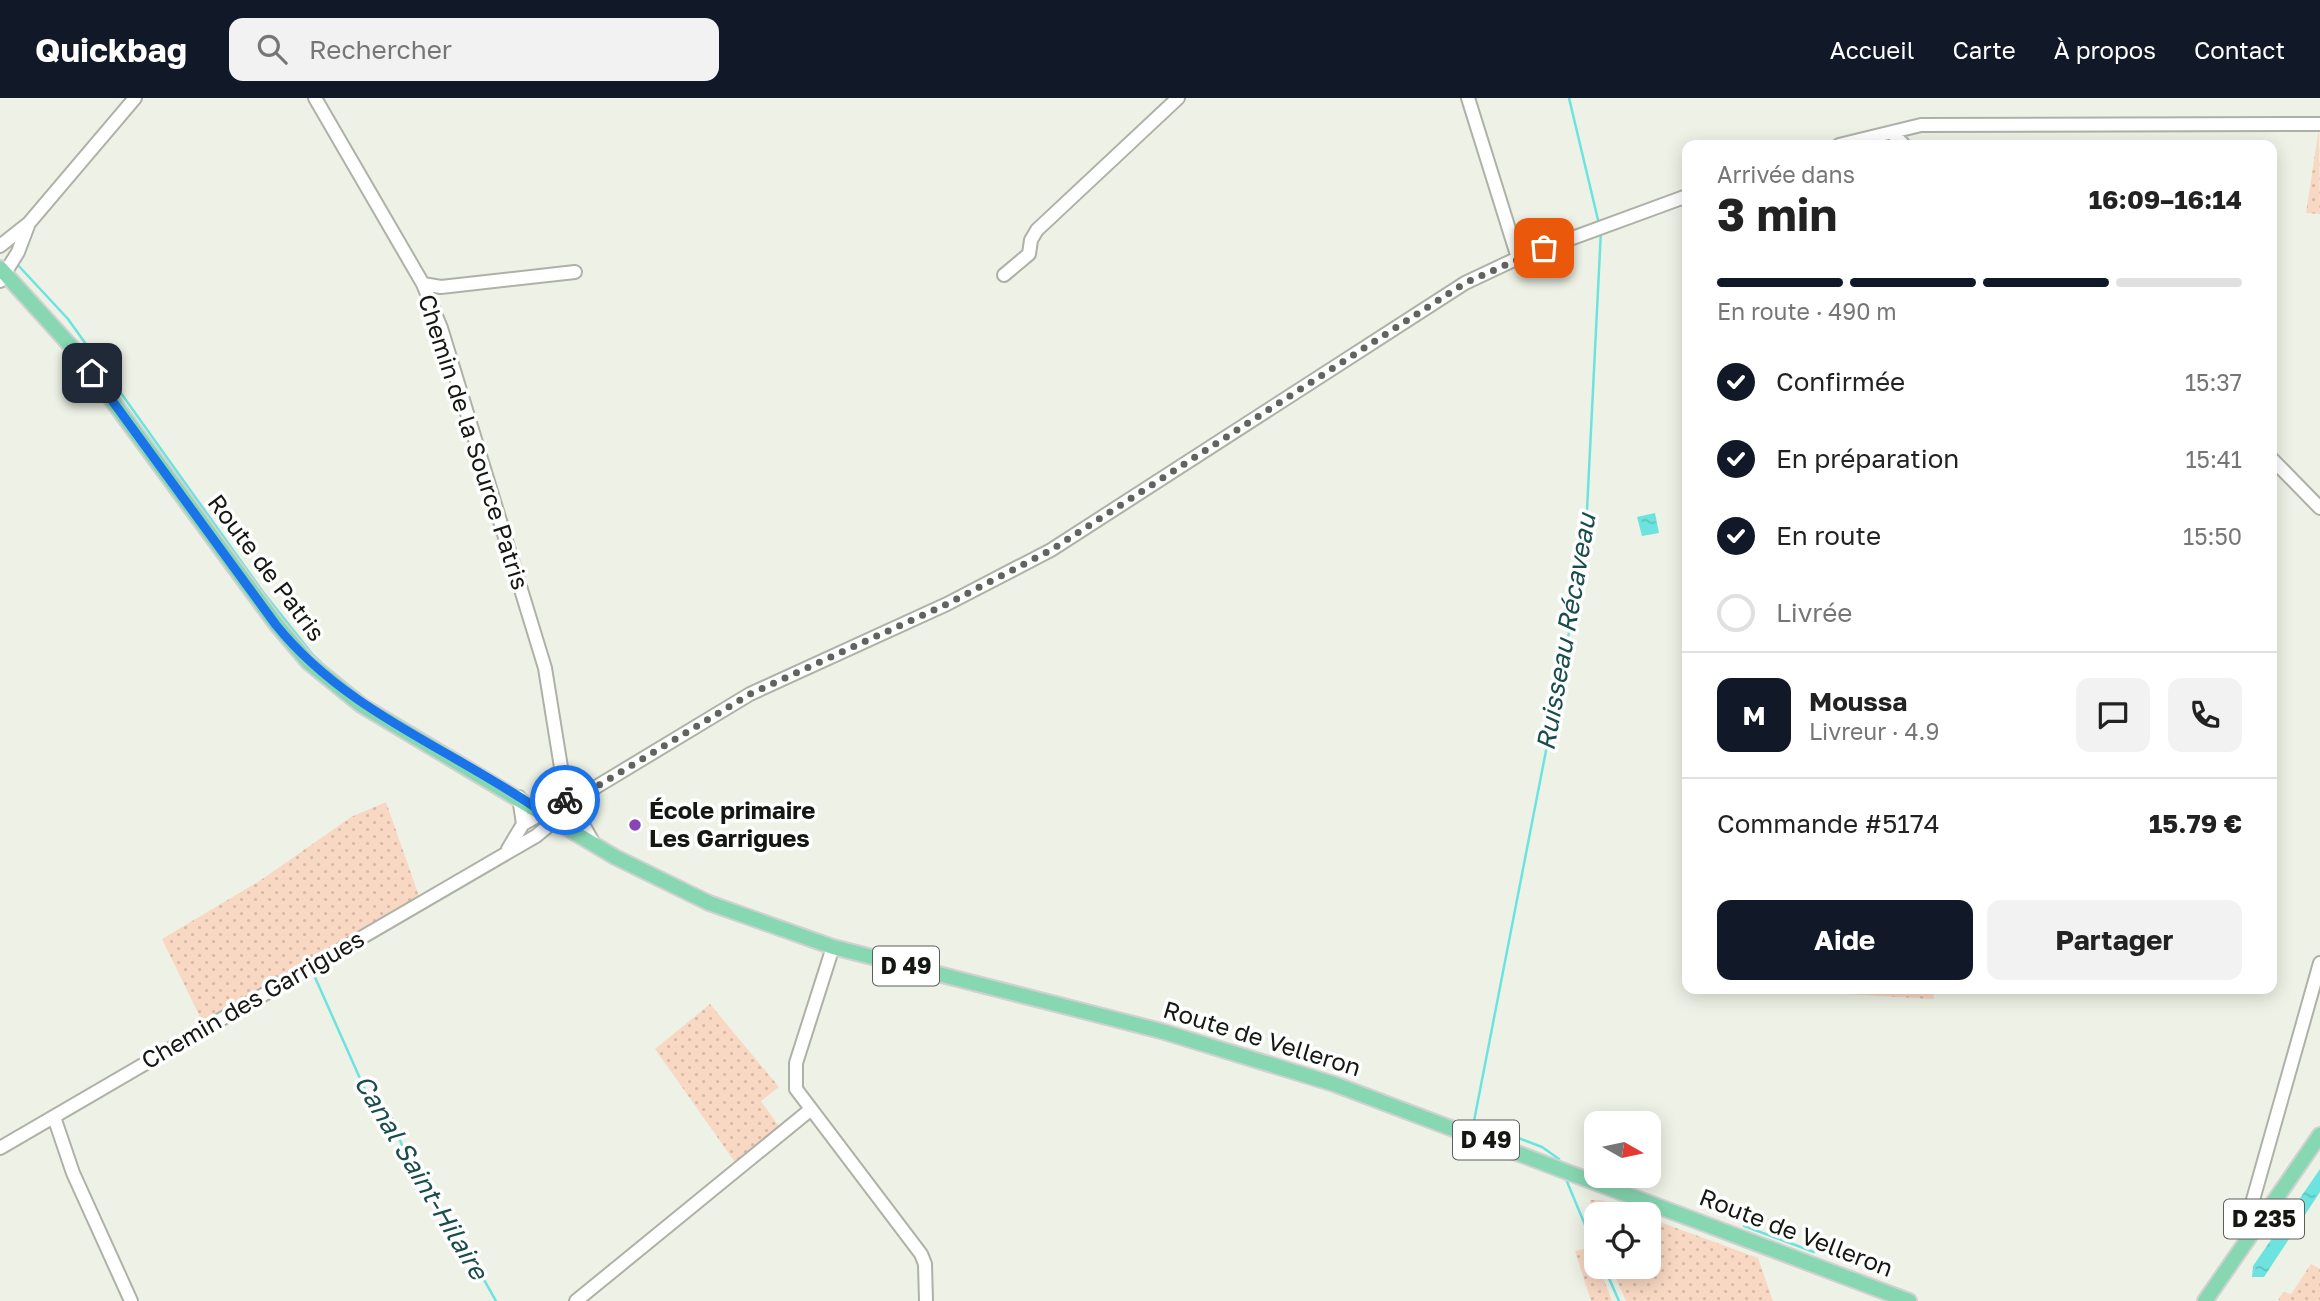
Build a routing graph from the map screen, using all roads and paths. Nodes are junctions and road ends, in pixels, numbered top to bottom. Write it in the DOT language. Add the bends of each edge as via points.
graph roads {
  1 [pos="315,98"];
  2 [pos="1178,98"];
  3 [pos="1468,98"];
  4 [pos="131,103"];
  5 [pos="2320,124"];
  6 [pos="1892,133"];
  7 [pos="1861,140"];
  8 [pos="1899,140"];
  9 [pos="1682,198"];
  10 [pos="29,223"];
  11 [pos="0,246"];
  12 [pos="1518,258"];
  13 [pos="575,272"];
  14 [pos="2,274"];
  15 [pos="1004,275"];
  16 [pos="423,284"];
  17 [pos="2277,464"];
  18 [pos="2320,508"];
  19 [pos="519,797"];
  20 [pos="575,802"];
  21 [pos="542,812"];
  22 [pos="555,821"];
  23 [pos="523,824"];
  24 [pos="595,846"];
  25 [pos="505,852"];
  26 [pos="833,947"];
  27 [pos="2320,963"];
  28 [pos="810,1110"];
  29 [pos="54,1117"];
  30 [pos="2320,1135"];
  31 [pos="0,1148"];
  32 [pos="2247,1221"];
  33 [pos="131,1301"];
  34 [pos="576,1301"];
  35 [pos="926,1301"];
  36 [pos="1909,1301"];
  37 [pos="2205,1301"];
  1 -- 16 [label="street, Chemin de la Source Patris"];
  2 -- 15 [label="street" via="1037,230 1028,254"];
  3 -- 12 [label="street"];
  4 -- 10 [label="street"];
  5 -- 6 [label="street" via="1921,125"];
  6 -- 7 [label="street"];
  6 -- 8 [label="street"];
  9 -- 12 [label="street, Chemin des Garrigues"];
  10 -- 11 [label="street"];
  10 -- 14 [label="street"];
  12 -- 20 [label="street, Chemin des Garrigues" via="1454,290 1051,550 947,604 750,694"];
  13 -- 16 [label="street" via="441,287"];
  14 -- 19 [label="main road, Route de Patris / D 49" via="78,354 276,625 308,662 361,705"];
  16 -- 20 [label="street, Chemin de la Source Patris" via="441,328 545,668"];
  17 -- 18 [label="street"];
  19 -- 21 [label="main road, Route de Patris / D 49"];
  19 -- 23 [label="street"];
  20 -- 21 [label="street, Chemin des Garrigues"];
  20 -- 22 [label="street, Chemin des Garrigues"];
  20 -- 24 [label="street"];
  21 -- 22 [label="main road, Route de Patris / D 49"];
  21 -- 23 [label="street, Chemin des Garrigues"];
  22 -- 24 [label="main road, Route de Patris / D 49"];
  22 -- 25 [label="street, Chemin des Garrigues"];
  23 -- 25 [label="street, Chemin des Garrigues"];
  24 -- 26 [label="main road, Route de Velleron / D 49" via="709,903"];
  25 -- 29 [label="street, Chemin des Garrigues"];
  26 -- 28 [label="street" via="796,1063 796,1089"];
  26 -- 36 [label="main road, Route de Velleron / D 49" via="1161,1031 1294,1071"];
  27 -- 32 [label="street"];
  28 -- 34 [label="street"];
  28 -- 35 [label="street" via="921,1254"];
  29 -- 31 [label="street, Chemin des Garrigues"];
  29 -- 33 [label="street" via="73,1173"];
  30 -- 37 [label="main road, D 235"];
}
